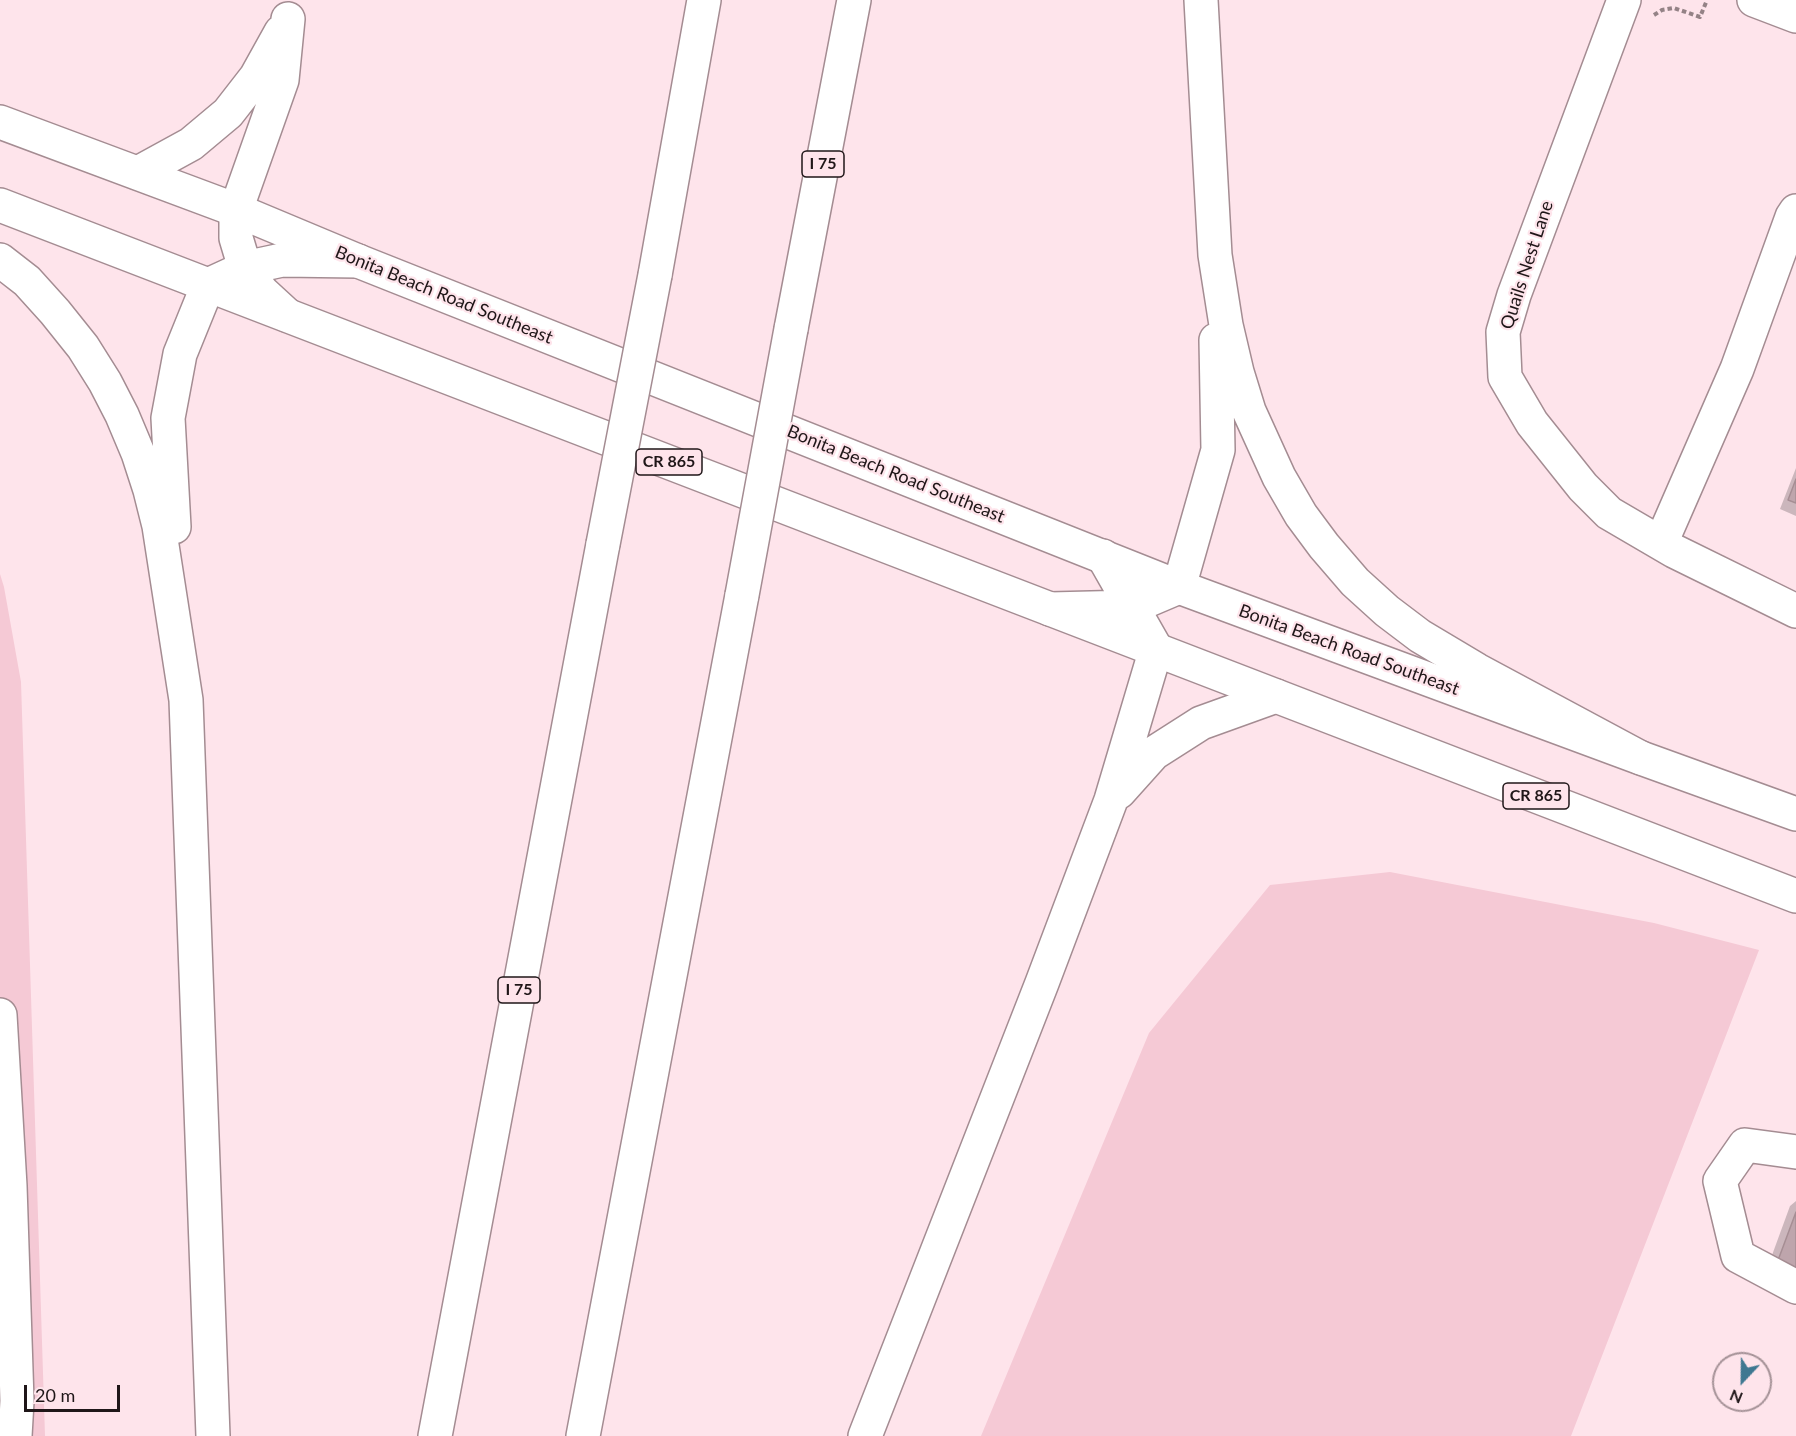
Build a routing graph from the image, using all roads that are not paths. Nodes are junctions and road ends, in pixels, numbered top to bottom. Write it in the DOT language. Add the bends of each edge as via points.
graph roads {
  1 [pos="704,0"];
  2 [pos="854,0"];
  3 [pos="1201,0"];
  4 [pos="1624,0"];
  5 [pos="1756,0"];
  6 [pos="292,10"];
  7 [pos="1796,16"];
  8 [pos="0,122"];
  9 [pos="138,173"];
  10 [pos="0,205"];
  11 [pos="236,210"];
  12 [pos="1796,211"];
  13 [pos="1215,255"];
  14 [pos="0,260"];
  15 [pos="358,261"];
  16 [pos="245,268"];
  17 [pos="208,285"];
  18 [pos="287,315"];
  19 [pos="1661,543"];
  20 [pos="1103,556"];
  21 [pos="1179,587"];
  22 [pos="1132,607"];
  23 [pos="1050,609"];
  24 [pos="1796,610"];
  25 [pos="1156,649"];
  26 [pos="1276,696"];
  27 [pos="186,700"];
  28 [pos="1641,758"];
  29 [pos="1111,800"];
  30 [pos="1796,814"];
  31 [pos="1796,896"];
  32 [pos="0,1015"];
  33 [pos="1796,1152"];
  34 [pos="1796,1287"];
  35 [pos="15,1436"];
  36 [pos="213,1436"];
  37 [pos="435,1436"];
  38 [pos="583,1436"];
  39 [pos="865,1436"];
  1 -- 37 [label="main road, I 75, bridge"];
  2 -- 38 [label="main road, I 75, bridge"];
  3 -- 13 [label="main road"];
  4 -- 19 [label="main road, Quails Nest Lane" via="1514,294 1503,332 1505,378 1532,423 1583,487 1609,513"];
  5 -- 7 [label="main road"];
  6 -- 9 [label="main road" via="256,77 228,113 191,144"];
  6 -- 11 [label="main road" via="282,80"];
  8 -- 9 [label="main road, Bonita Beach Road Southeast"];
  9 -- 11 [label="main road, Bonita Beach Road Southeast"];
  10 -- 17 [label="main road, CR 865"];
  11 -- 15 [label="main road, Bonita Beach Road Southeast"];
  11 -- 16 [label="main road" via="236,238"];
  12 -- 19 [label="main road" via="1737,369"];
  13 -- 21 [label="main road" via="1218,450"];
  13 -- 28 [label="main road" via="1226,325 1250,411 1279,477 1324,546 1355,582 1420,636"];
  14 -- 27 [label="main road" via="27,281 83,347 122,415 159,526"];
  15 -- 16 [label="main road" via="282,260"];
  15 -- 20 [label="main road, Bonita Beach Road Southeast"];
  16 -- 17 [label="main road"];
  16 -- 18 [label="main road" via="262,292"];
  17 -- 18 [label="main road, CR 865"];
  17 -- 27 [label="main road" via="180,354 168,418"];
  18 -- 23 [label="main road, CR 865"];
  19 -- 24 [label="main road, Quails Nest Lane"];
  20 -- 21 [label="main road, Bonita Beach Road Southeast"];
  20 -- 22 [label="main road"];
  21 -- 22 [label="main road"];
  21 -- 28 [label="main road, Bonita Beach Road Southeast"];
  22 -- 23 [label="main road"];
  22 -- 25 [label="main road"];
  23 -- 25 [label="main road, CR 865"];
  25 -- 26 [label="main road, CR 865"];
  25 -- 29 [label="main road"];
  26 -- 29 [label="main road" via="1201,723 1154,753"];
  26 -- 31 [label="main road, CR 865"];
  27 -- 36 [label="main road"];
  28 -- 30 [label="main road, Bonita Beach Road Southeast"];
  29 -- 39 [label="main road"];
  32 -- 35 [label="main road" via="10,1186"];
  33 -- 34 [label="main road" via="1745,1145 1720,1181 1738,1256"];
}
